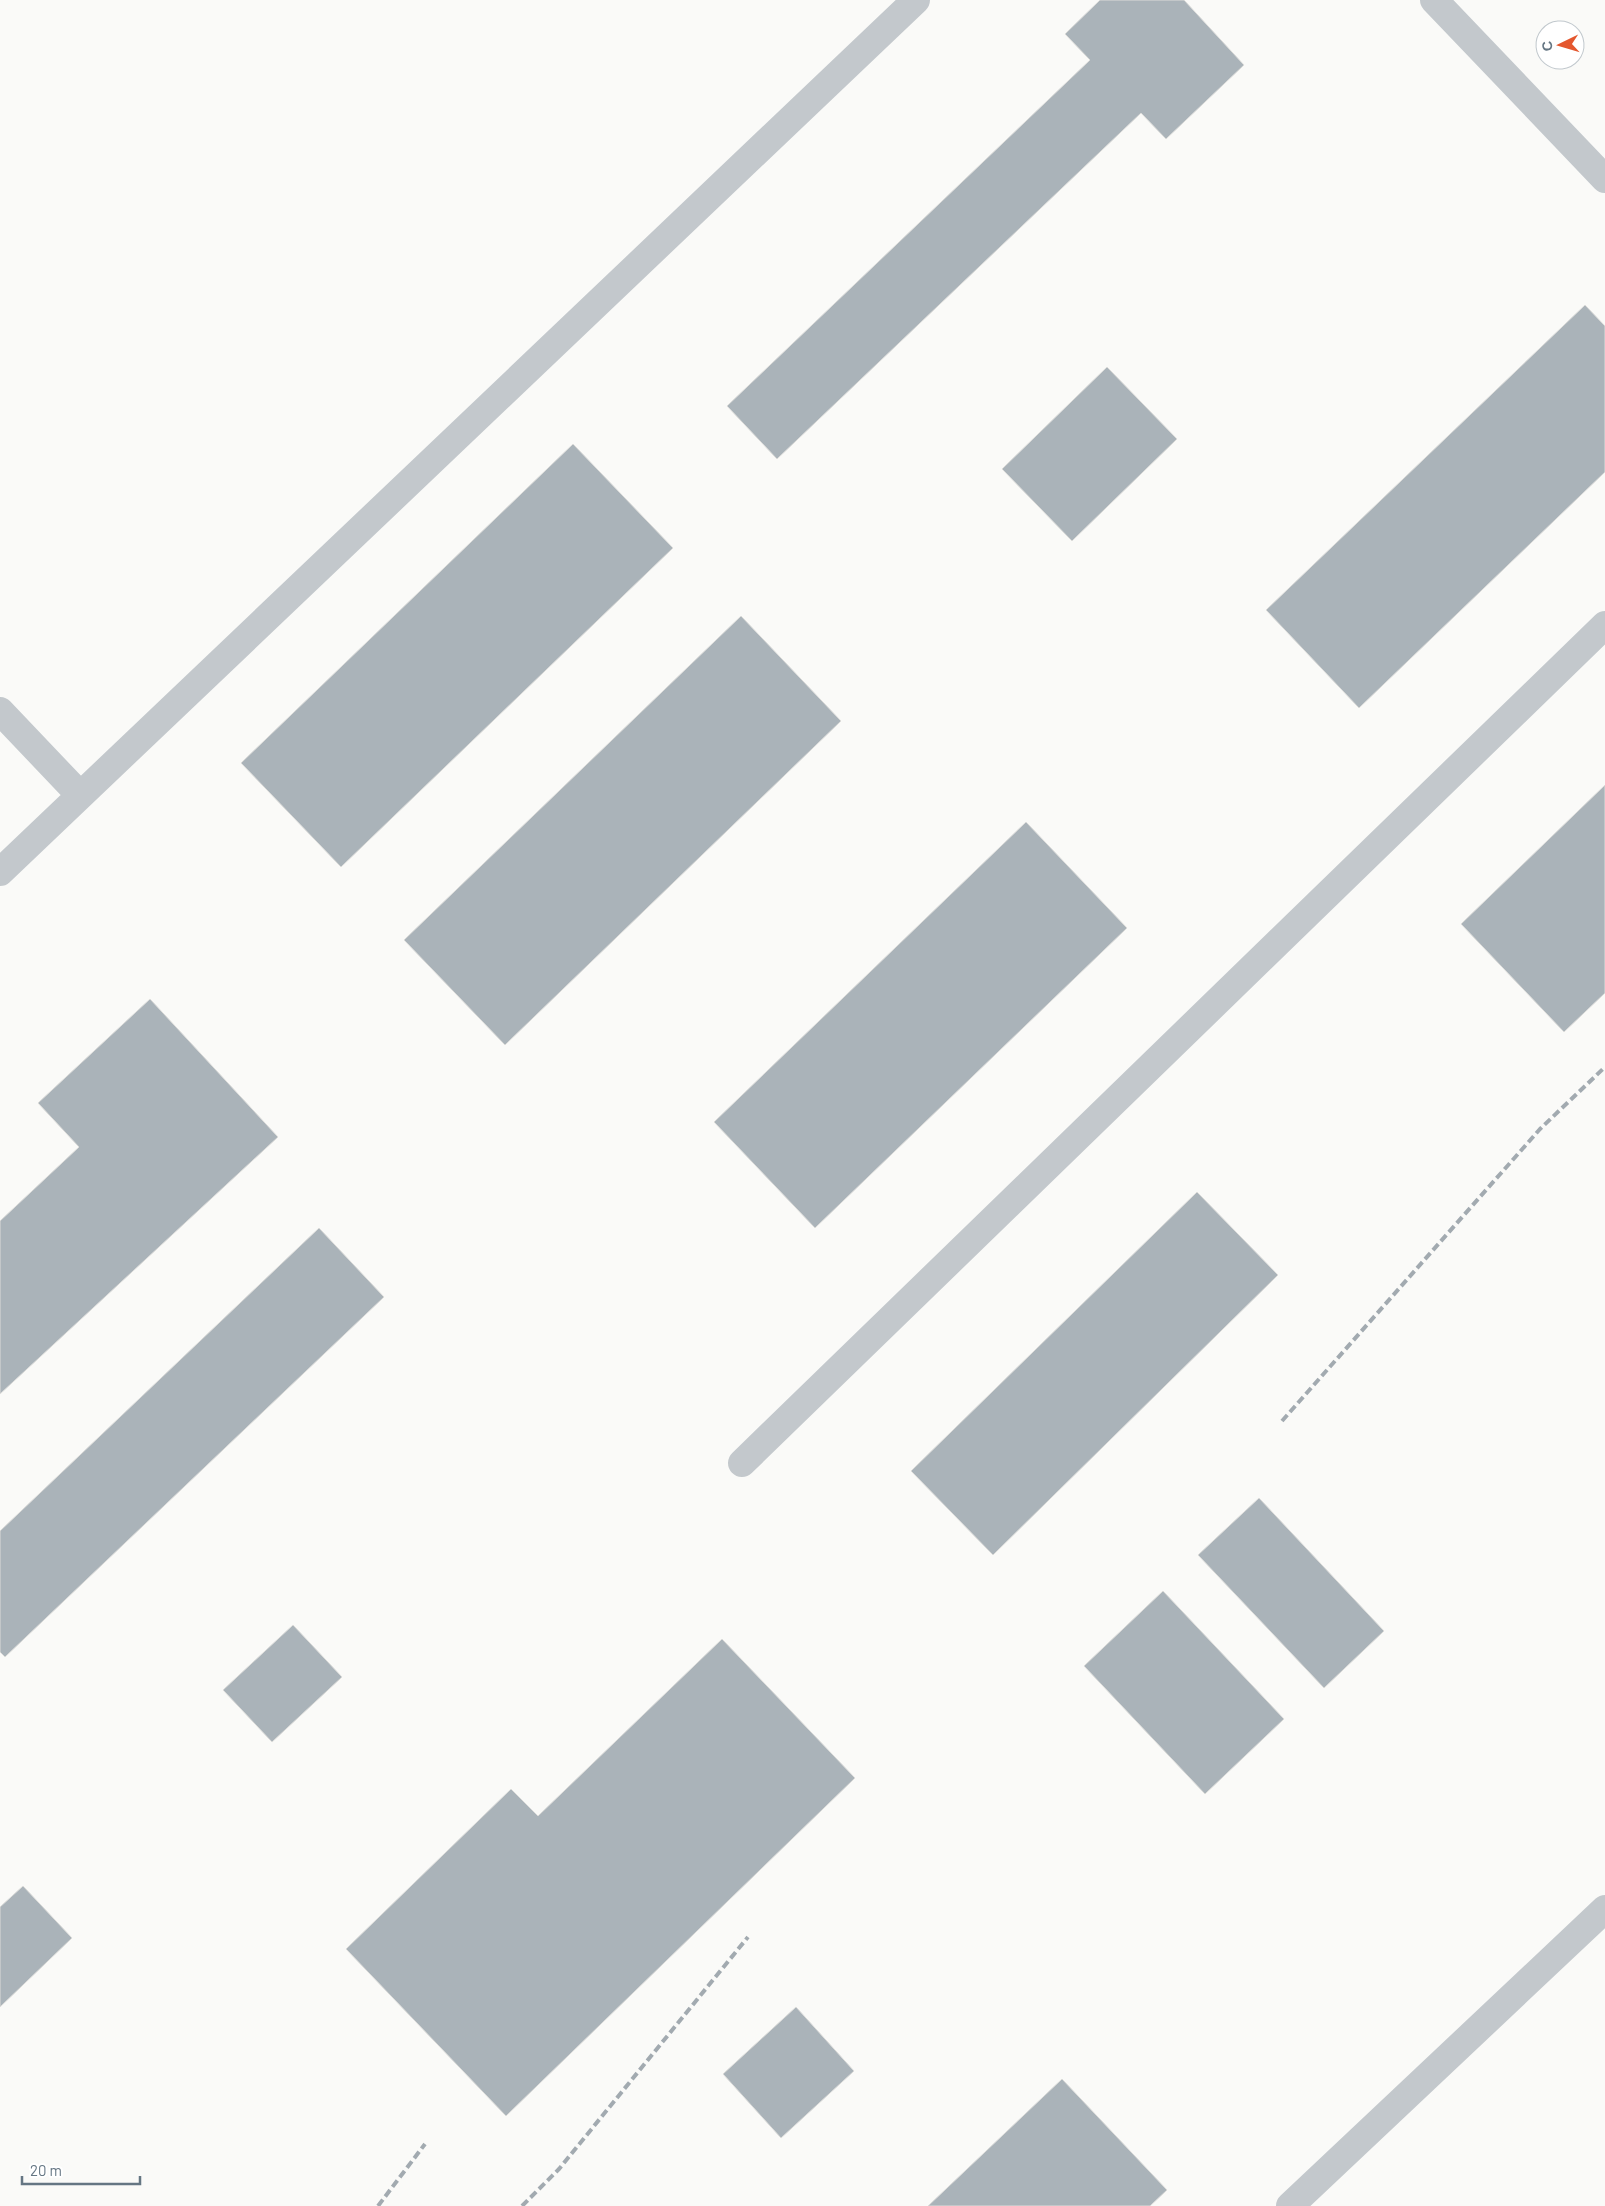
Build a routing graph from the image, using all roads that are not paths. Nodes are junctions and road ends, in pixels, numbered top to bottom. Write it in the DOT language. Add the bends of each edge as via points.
graph roads {
  1 [pos="916,0"];
  2 [pos="1434,0"];
  3 [pos="1605,179"];
  4 [pos="1605,625"];
  5 [pos="0,711"];
  6 [pos="80,795"];
  7 [pos="0,872"];
  8 [pos="742,1463"];
  9 [pos="1605,1909"];
  10 [pos="1290,2206"];
  1 -- 6 [label="lane"];
  2 -- 3 [label="lane"];
  4 -- 8 [label="lane"];
  5 -- 6 [label="lane"];
  6 -- 7 [label="lane"];
  9 -- 10 [label="lane"];
}
